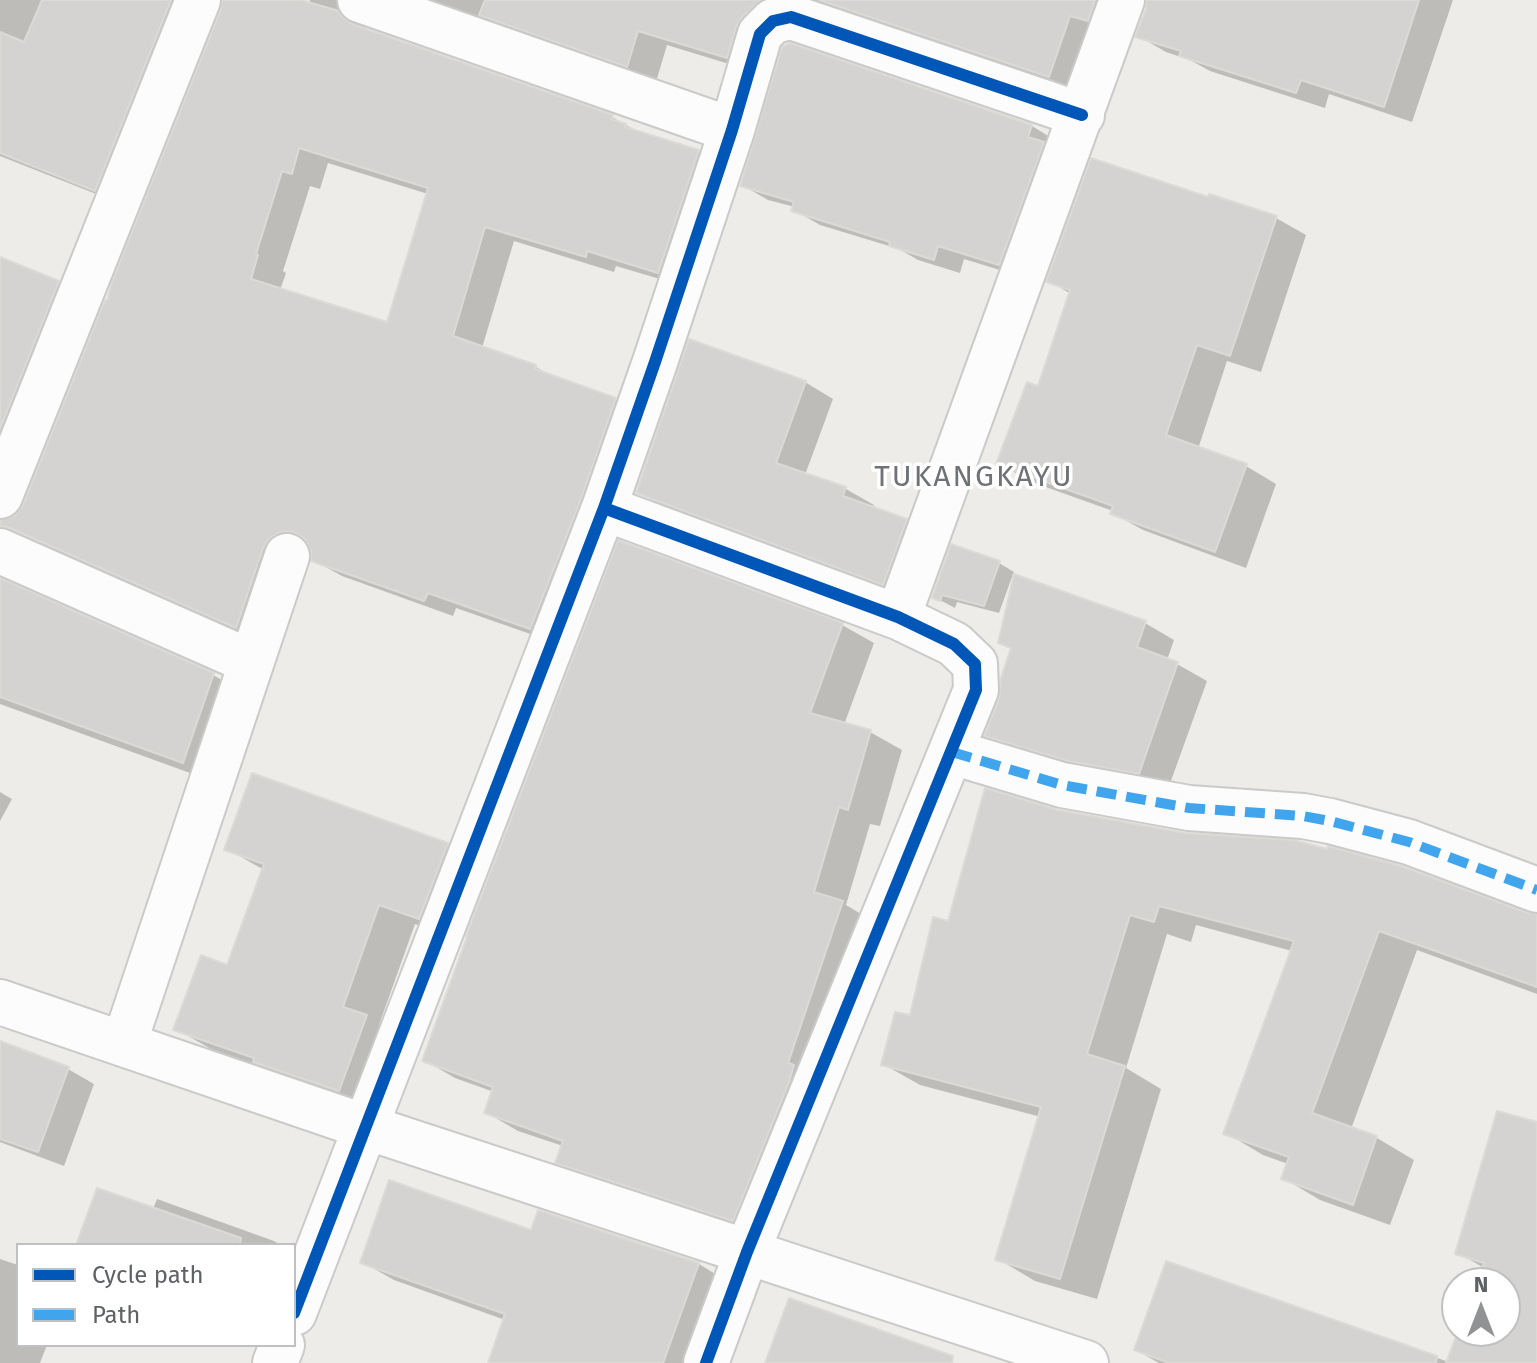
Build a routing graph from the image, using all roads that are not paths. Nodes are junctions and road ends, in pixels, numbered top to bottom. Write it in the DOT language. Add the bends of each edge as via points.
graph roads {
  1 [pos="198,0"];
  2 [pos="360,0"];
  3 [pos="1122,0"];
  4 [pos="1082,115"];
  5 [pos="732,130"];
  6 [pos="0,496"];
  7 [pos="604,508"];
  8 [pos="0,551"];
  9 [pos="287,556"];
  10 [pos="898,617"];
  11 [pos="251,662"];
  12 [pos="952,752"];
  13 [pos="1537,890"];
  14 [pos="0,1002"];
  15 [pos="124,1044"];
  16 [pos="366,1127"];
  17 [pos="747,1252"];
  18 [pos="296,1308"];
  19 [pos="706,1363"];
  20 [pos="1086,1363"];
  1 -- 6 [label="street"];
  2 -- 5 [label="street"];
  3 -- 4 [label="street"];
  4 -- 5 [label="street" via="791,17 773,21 760,34"];
  4 -- 10 [label="street"];
  5 -- 7 [label="street"];
  7 -- 10 [label="street"];
  7 -- 16 [label="street"];
  8 -- 11 [label="street"];
  9 -- 11 [label="street"];
  10 -- 12 [label="street" via="954,644 975,664 976,690"];
  11 -- 15 [label="street"];
  12 -- 13 [label="street" via="1077,788 1189,808 1330,821 1409,842"];
  12 -- 17 [label="street"];
  14 -- 15 [label="street"];
  15 -- 16 [label="street"];
  16 -- 17 [label="street"];
  16 -- 18 [label="street"];
  17 -- 19 [label="street"];
  17 -- 20 [label="street"];
}
